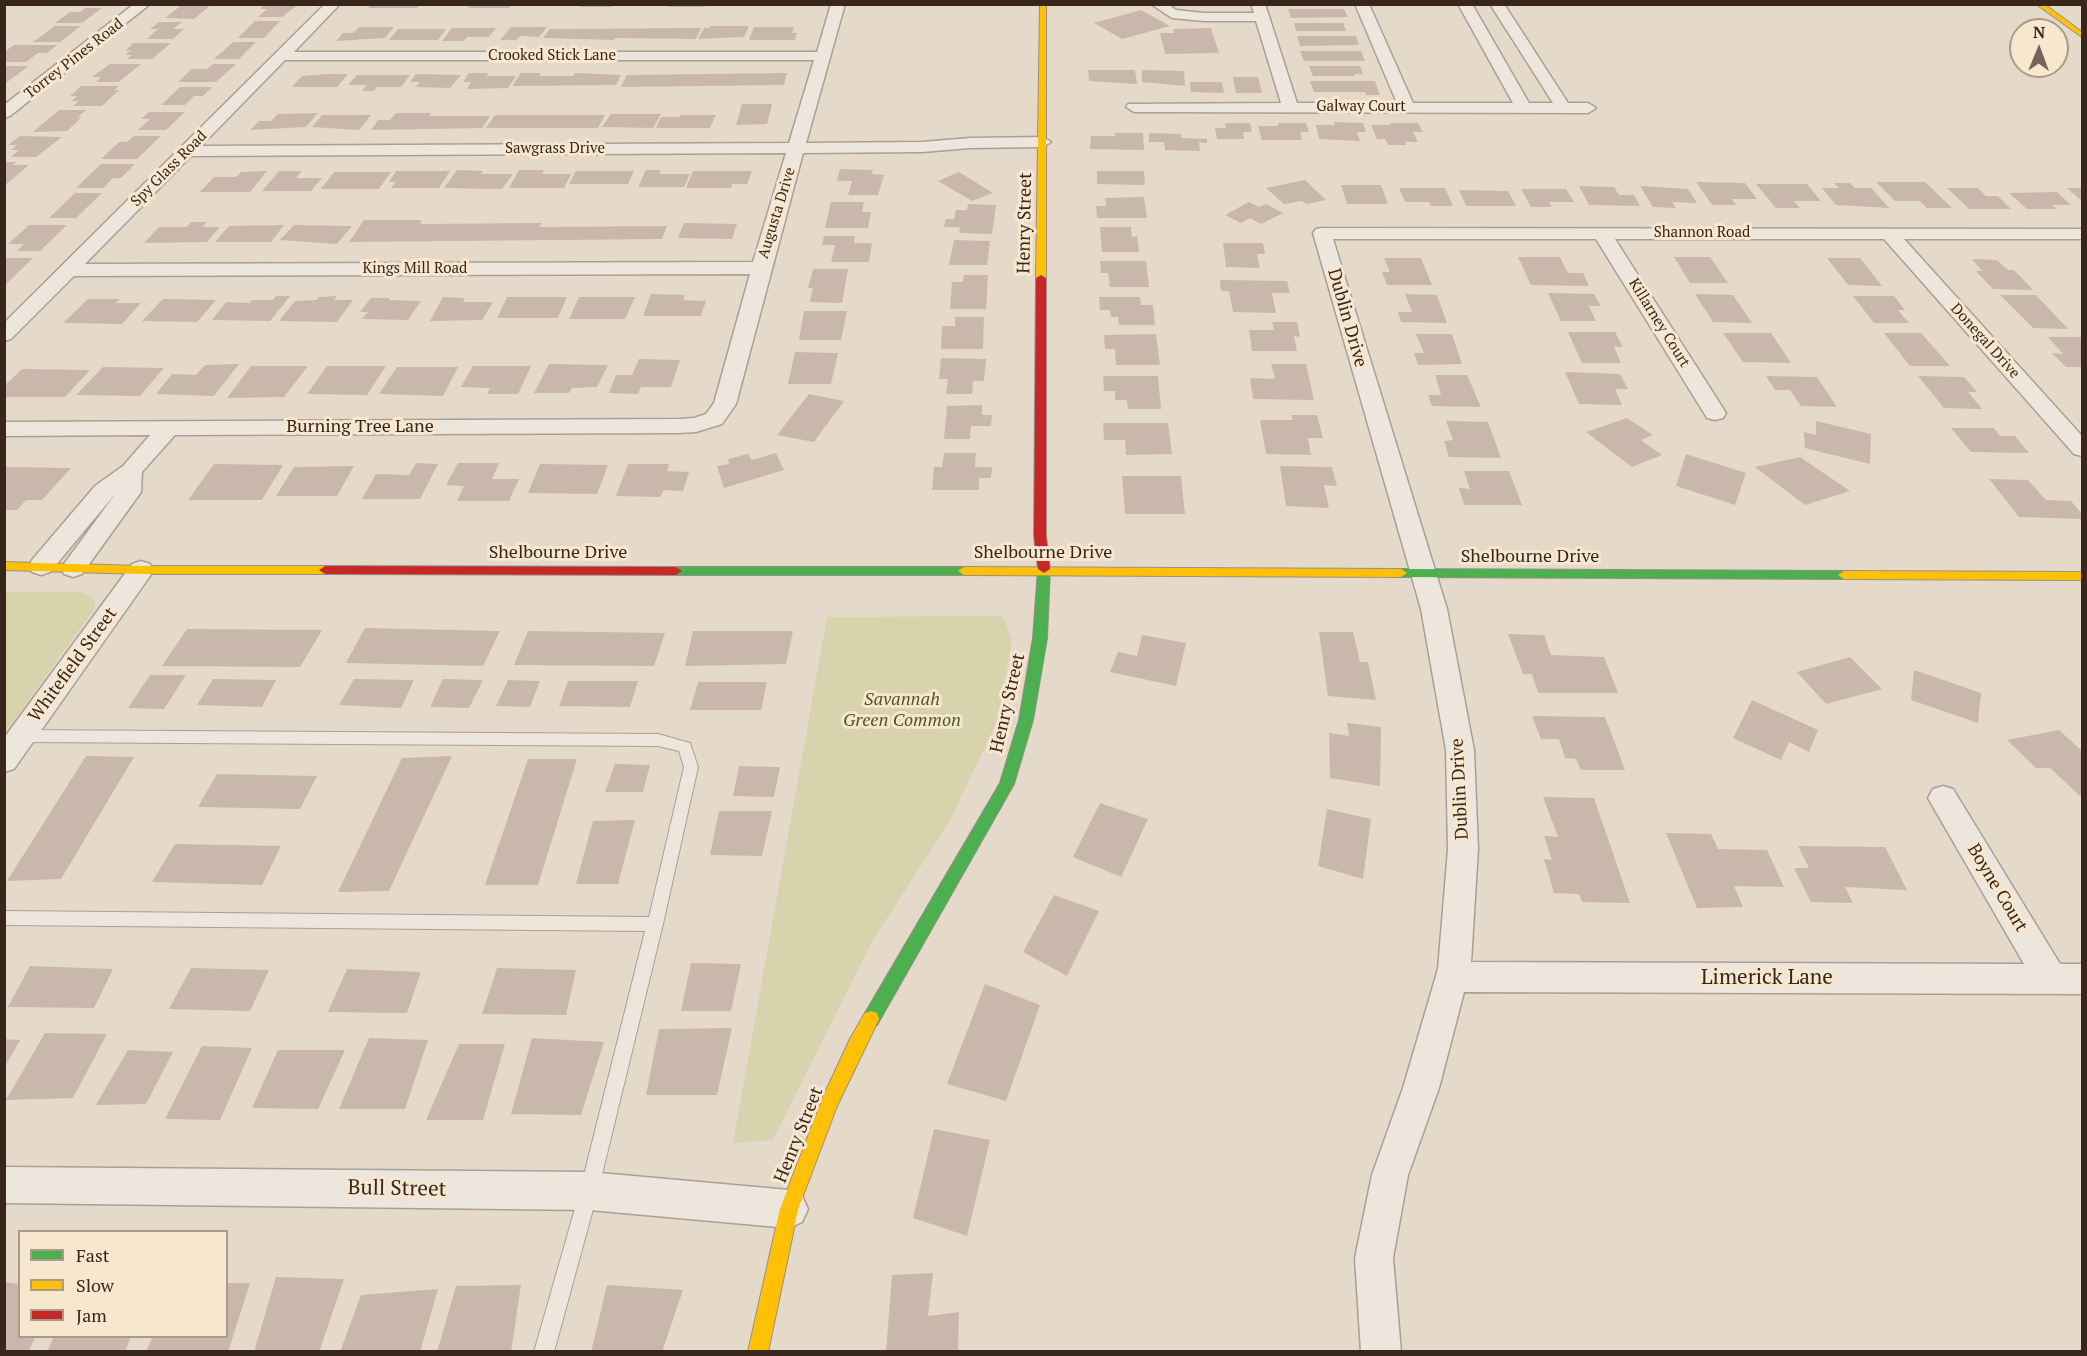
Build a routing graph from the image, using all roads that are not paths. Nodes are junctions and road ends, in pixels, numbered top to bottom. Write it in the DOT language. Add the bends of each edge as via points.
graph roads {
  1 [pos="143,4"];
  2 [pos="333,4"];
  3 [pos="838,4"];
  4 [pos="1043,4"];
  5 [pos="1158,4"];
  6 [pos="1362,4"];
  7 [pos="1465,4"];
  8 [pos="1497,4"];
  9 [pos="2039,4"];
  10 [pos="1260,11"];
  11 [pos="2082,35"];
  12 [pos="281,56"];
  13 [pos="823,56"];
  14 [pos="1134,107"];
  15 [pos="1290,107"];
  16 [pos="1407,107"];
  17 [pos="1523,107"];
  18 [pos="1563,107"];
  19 [pos="1588,108"];
  20 [pos="4,113"];
  21 [pos="797,147"];
  22 [pos="1043,147"];
  23 [pos="187,151"];
  24 [pos="1322,233"];
  25 [pos="1602,233"];
  26 [pos="1888,233"];
  27 [pos="2082,234"];
  28 [pos="761,268"];
  29 [pos="70,270"];
  30 [pos="4,335"];
  31 [pos="1715,413"];
  32 [pos="714,419"];
  33 [pos="170,427"];
  34 [pos="4,429"];
  35 [pos="2082,449"];
  36 [pos="131,471"];
  37 [pos="4,566"];
  38 [pos="41,567"];
  39 [pos="73,568"];
  40 [pos="141,570"];
  41 [pos="1044,571"];
  42 [pos="1423,574"];
  43 [pos="2082,576"];
  44 [pos="22,736"];
  45 [pos="4,760"];
  46 [pos="1943,798"];
  47 [pos="4,918"];
  48 [pos="655,924"];
  49 [pos="1452,977"];
  50 [pos="2067,979"];
  51 [pos="4,1185"];
  52 [pos="589,1191"];
  53 [pos="789,1209"];
  54 [pos="544,1352"];
  55 [pos="758,1352"];
  56 [pos="1381,1352"];
  1 -- 20 [label="street, Torrey Pines Road"];
  2 -- 12 [label="street, Spy Glass Road"];
  3 -- 13 [label="street, Augusta Drive"];
  4 -- 22 [label="main road, Henry Street"];
  5 -- 10 [label="street" via="1172,14 1204,17"];
  6 -- 16 [label="street"];
  7 -- 17 [label="street"];
  8 -- 18 [label="street"];
  9 -- 11 [label="main road"];
  10 -- 15 [label="street"];
  12 -- 13 [label="street, Crooked Stick Lane"];
  12 -- 23 [label="street, Spy Glass Road"];
  13 -- 21 [label="street, Augusta Drive"];
  14 -- 15 [label="street, Galway Court"];
  15 -- 16 [label="street, Galway Court"];
  16 -- 17 [label="street, Galway Court"];
  17 -- 18 [label="street, Galway Court"];
  18 -- 19 [label="street, Galway Court"];
  21 -- 22 [label="street, Sawgrass Drive" via="922,147 970,153"];
  21 -- 23 [label="street, Sawgrass Drive"];
  21 -- 28 [label="street, Augusta Drive"];
  22 -- 41 [label="main road, Henry Street" via="1040,536"];
  23 -- 29 [label="street, Spy Glass Road"];
  24 -- 25 [label="street, Shannon Road"];
  24 -- 42 [label="street, Dublin Drive"];
  25 -- 26 [label="street, Shannon Road"];
  25 -- 31 [label="street, Killarney Court"];
  26 -- 27 [label="street, Shannon Road"];
  26 -- 35 [label="street, Donegal Drive"];
  28 -- 29 [label="street, Kings Mill Road"];
  28 -- 32 [label="street, Augusta Drive" via="725,404"];
  29 -- 30 [label="street, Spy Glass Road"];
  32 -- 33 [label="street, Burning Tree Lane" via="678,426"];
  33 -- 34 [label="street, Burning Tree Lane"];
  33 -- 36 [label="street"];
  36 -- 38 [label="street" via="103,491"];
  36 -- 39 [label="street" via="129,492"];
  37 -- 38 [label="main road, Shelbourne Drive"];
  38 -- 39 [label="main road, Shelbourne Drive"];
  39 -- 40 [label="main road, Shelbourne Drive"];
  40 -- 41 [label="main road, Shelbourne Drive"];
  40 -- 44 [label="street, Whitefield Street"];
  41 -- 42 [label="main road, Shelbourne Drive"];
  41 -- 53 [label="main road, Henry Street" via="1041,638 1026,720 1007,784 856,1045 829,1103"];
  42 -- 43 [label="main road, Shelbourne Drive"];
  42 -- 49 [label="street, Dublin Drive" via="1446,662 1460,750 1463,849"];
  44 -- 45 [label="street, Whitefield Street"];
  44 -- 48 [label="lane" via="658,740 685,747 691,767"];
  46 -- 50 [label="street, Boyne Court"];
  47 -- 48 [label="lane"];
  48 -- 52 [label="lane"];
  49 -- 50 [label="street, Limerick Lane"];
  49 -- 56 [label="street, Dublin Drive" via="1422,1088 1390,1174 1374,1258"];
  51 -- 52 [label="street, Bull Street"];
  52 -- 53 [label="street, Bull Street"];
  52 -- 54 [label="lane"];
  53 -- 55 [label="main road, Henry Street"];
}
